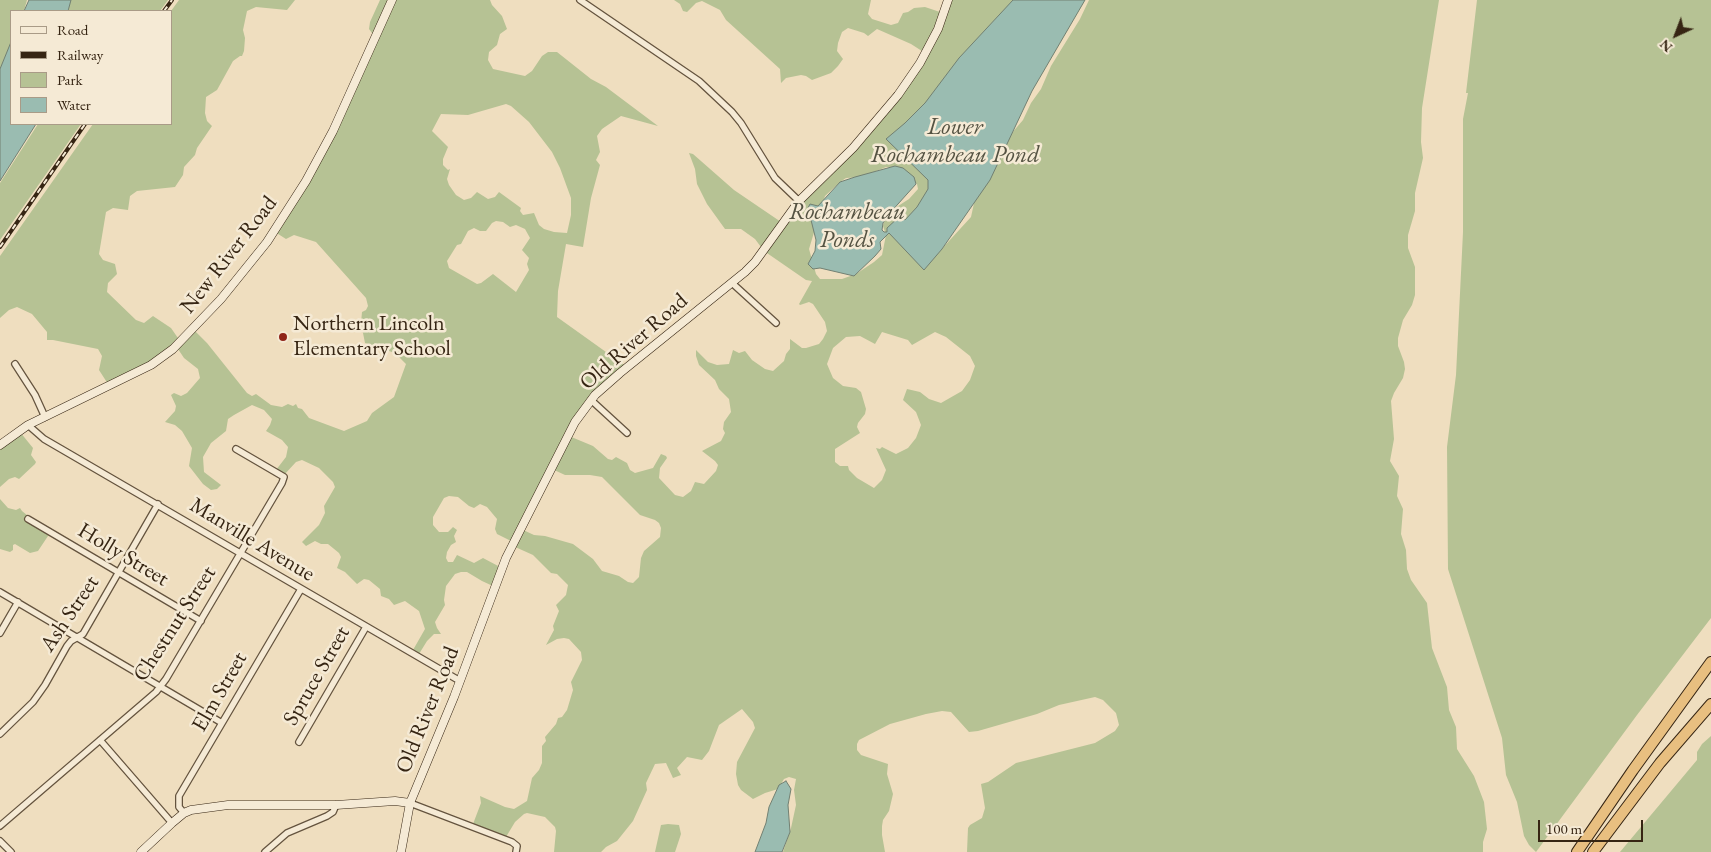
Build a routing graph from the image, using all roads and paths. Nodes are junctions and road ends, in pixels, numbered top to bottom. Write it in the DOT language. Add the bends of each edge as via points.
graph roads {
  1 [pos="392,0"];
  2 [pos="581,0"];
  3 [pos="948,0"];
  4 [pos="799,201"];
  5 [pos="732,283"];
  6 [pos="776,324"];
  7 [pos="15,364"];
  8 [pos="591,400"];
  9 [pos="45,417"];
  10 [pos="28,426"];
  11 [pos="627,433"];
  12 [pos="0,445"];
  13 [pos="236,449"];
  14 [pos="158,504"];
  15 [pos="28,519"];
  16 [pos="240,553"];
  17 [pos="119,572"];
  18 [pos="301,589"];
  19 [pos="0,592"];
  20 [pos="18,602"];
  21 [pos="201,621"];
  22 [pos="366,627"];
  23 [pos="0,633"];
  24 [pos="78,637"];
  25 [pos="1711,662"];
  26 [pos="460,681"];
  27 [pos="161,686"];
  28 [pos="1711,704"];
  29 [pos="222,723"];
  30 [pos="0,734"];
  31 [pos="100,740"];
  32 [pos="299,742"];
  33 [pos="410,803"];
  34 [pos="336,805"];
  35 [pos="184,813"];
  36 [pos="172,823"];
  37 [pos="0,826"];
  38 [pos="0,841"];
  39 [pos="517,849"];
  40 [pos="11,852"];
  41 [pos="142,852"];
  42 [pos="265,852"];
  43 [pos="401,852"];
  44 [pos="1577,852"];
  45 [pos="1593,852"];
  1 -- 9 [label="main road, New River Road" via="333,132 284,218 243,273 191,331 157,361"];
  2 -- 4 [label="street" via="699,81 732,112 775,178"];
  3 -- 4 [label="main road, Old River Road" via="938,29 898,95 853,148"];
  4 -- 5 [label="main road, Old River Road" via="755,262"];
  5 -- 6 [label="street"];
  5 -- 8 [label="main road, Old River Road" via="628,366"];
  7 -- 9 [label="street"];
  8 -- 11 [label="street"];
  8 -- 26 [label="main road, Old River Road" via="562,446 506,558"];
  9 -- 10 [label="main road, New River Road"];
  10 -- 12 [label="main road, New River Road"];
  10 -- 14 [label="street, Manville Avenue" via="44,439"];
  13 -- 16 [label="street, Chestnut Street" via="284,478"];
  14 -- 16 [label="street, Manville Avenue"];
  14 -- 17 [label="street, Ash Street"];
  15 -- 17 [label="street, Holly Street"];
  16 -- 18 [label="street, Manville Avenue"];
  16 -- 21 [label="street, Chestnut Street"];
  17 -- 21 [label="street, Holly Street"];
  17 -- 24 [label="street, Ash Street"];
  18 -- 22 [label="street, Manville Avenue"];
  18 -- 29 [label="street, Elm Street"];
  19 -- 20 [label="street"];
  20 -- 23 [label="street"];
  20 -- 24 [label="street"];
  21 -- 27 [label="street, Chestnut Street"];
  22 -- 26 [label="street, Manville Avenue"];
  22 -- 32 [label="street, Spruce Street"];
  24 -- 27 [label="street"];
  24 -- 30 [label="street, Ash Street" via="68,646 33,702"];
  25 -- 44 [label="highway"];
  26 -- 33 [label="main road, Old River Road"];
  27 -- 29 [label="street"];
  27 -- 31 [label="street, Chestnut Street"];
  28 -- 45 [label="highway" via="1660,763"];
  29 -- 35 [label="street, Elm Street" via="179,796 179,807"];
  31 -- 36 [label="street"];
  31 -- 37 [label="street, Chestnut Street"];
  33 -- 34 [label="main road"];
  33 -- 39 [label="street" via="512,842"];
  33 -- 43 [label="main road, Old River Road"];
  34 -- 35 [label="main road" via="228,805"];
  34 -- 42 [label="street" via="327,816 287,833"];
  35 -- 36 [label="main road"];
  36 -- 41 [label="main road"];
  38 -- 40 [label="street"];
}
